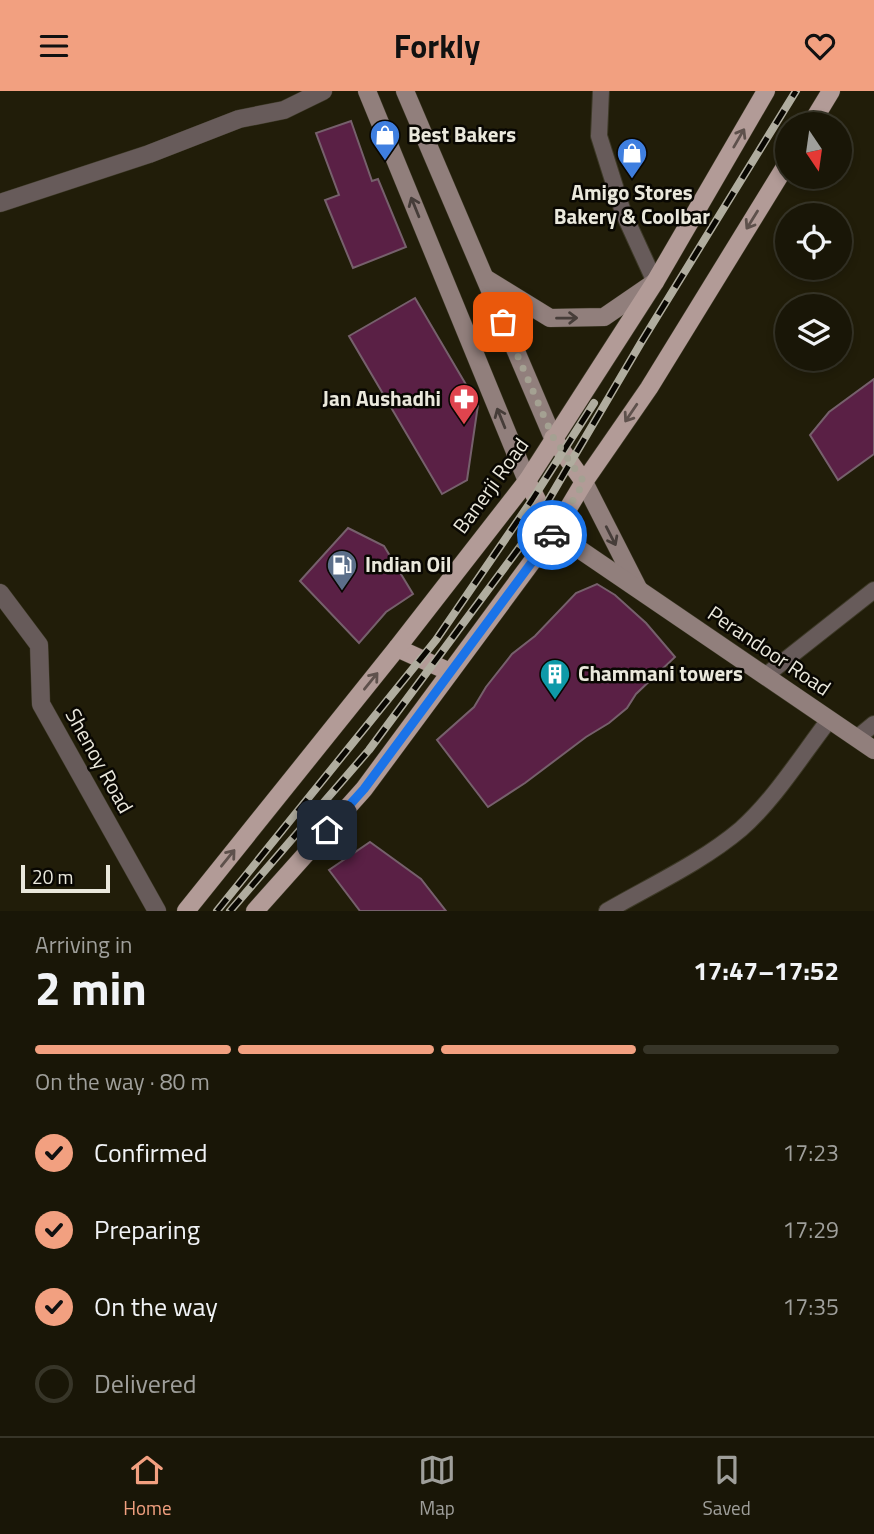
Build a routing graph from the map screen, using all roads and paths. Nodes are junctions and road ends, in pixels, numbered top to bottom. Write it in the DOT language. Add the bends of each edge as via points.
graph roads {
  1 [pos="323,91"];
  2 [pos="367,91"];
  3 [pos="405,91"];
  4 [pos="601,91"];
  5 [pos="766,91"];
  6 [pos="831,91"];
  7 [pos="818,112"];
  8 [pos="775,183"];
  9 [pos="0,203"];
  10 [pos="485,278"];
  11 [pos="655,282"];
  12 [pos="553,437"];
  13 [pos="527,481"];
  14 [pos="584,482"];
  15 [pos="554,532"];
  16 [pos="638,589"];
  17 [pos="874,590"];
  18 [pos="0,593"];
  19 [pos="397,648"];
  20 [pos="450,672"];
  21 [pos="765,676"];
  22 [pos="829,720"];
  23 [pos="874,724"];
  24 [pos="857,738"];
  25 [pos="874,750"];
  26 [pos="158,911"];
  27 [pos="186,911"];
  28 [pos="254,911"];
  29 [pos="607,911"];
  1 -- 9 [label="street" via="284,110 239,119 149,155"];
  13 -- 2 [label="main road, one-way"];
  3 -- 10 [label="main road"];
  4 -- 11 [label="lane" via="599,136 623,212"];
  11 -- 5 [label="main road, Banerji Road, one-way"];
  6 -- 7 [label="main road"];
  8 -- 14 [label="main road, one-way" via="649,388"];
  10 -- 11 [label="main road, one-way" via="550,318 604,317"];
  10 -- 12 [label="main road"];
  11 -- 12 [label="main road, Banerji Road"];
  12 -- 13 [label="main road, Banerji Road"];
  12 -- 14 [label="main road"];
  13 -- 15 [label="main road"];
  13 -- 19 [label="main road, Banerji Road"];
  14 -- 15 [label="main road"];
  14 -- 16 [label="main road, Perandoor Road, one-way"];
  15 -- 16 [label="main road, Perandoor Road"];
  15 -- 20 [label="main road"];
  16 -- 21 [label="main road, Perandoor Road"];
  17 -- 21 [label="lane"];
  18 -- 26 [label="street, Shenoy Road" via="39,645 41,704"];
  19 -- 20 [label="main road"];
  27 -- 19 [label="main road, Banerji Road, one-way"];
  20 -- 28 [label="main road" via="364,789"];
  21 -- 22 [label="main road, Perandoor Road"];
  22 -- 24 [label="main road, Perandoor Road"];
  22 -- 29 [label="lane" via="742,828"];
  23 -- 24 [label="lane"];
  24 -- 25 [label="main road, Perandoor Road"];
}
